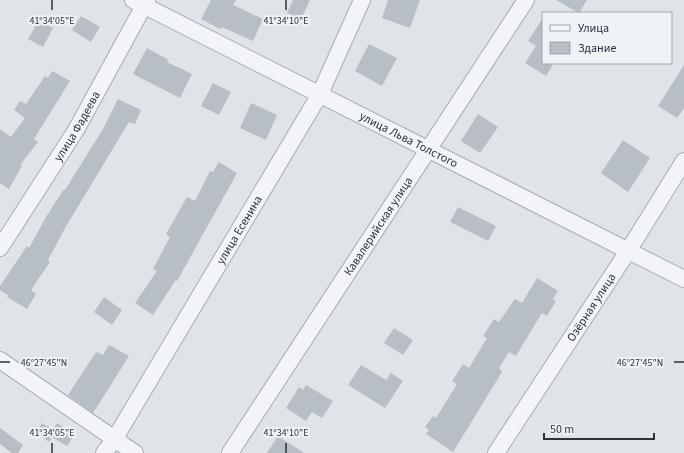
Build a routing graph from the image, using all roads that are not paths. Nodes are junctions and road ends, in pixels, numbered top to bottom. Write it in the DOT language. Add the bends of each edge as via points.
graph roads {
  1 [pos="362,0"];
  2 [pos="526,0"];
  3 [pos="142,2"];
  4 [pos="320,94"];
  5 [pos="428,150"];
  6 [pos="684,161"];
  7 [pos="0,248"];
  8 [pos="628,251"];
  9 [pos="684,279"];
  10 [pos="0,360"];
  11 [pos="114,440"];
  12 [pos="104,453"];
  13 [pos="134,453"];
  14 [pos="230,453"];
  15 [pos="496,453"];
  1 -- 4 [label="street, улица Есенина"];
  2 -- 5 [label="street, Кавалерийская улица"];
  3 -- 4 [label="street, улица Льва Толстого"];
  3 -- 7 [label="street, улица Фадеева" via="76,130"];
  4 -- 5 [label="street, улица Льва Толстого"];
  4 -- 11 [label="street, улица Есенина"];
  5 -- 8 [label="street, улица Льва Толстого"];
  5 -- 14 [label="street, Кавалерийская улица"];
  6 -- 8 [label="street, Озёрная улица"];
  8 -- 9 [label="street, улица Льва Толстого"];
  8 -- 15 [label="street, Озёрная улица"];
  10 -- 11 [label="street"];
  11 -- 12 [label="street, улица Есенина"];
  11 -- 13 [label="street"];
}
